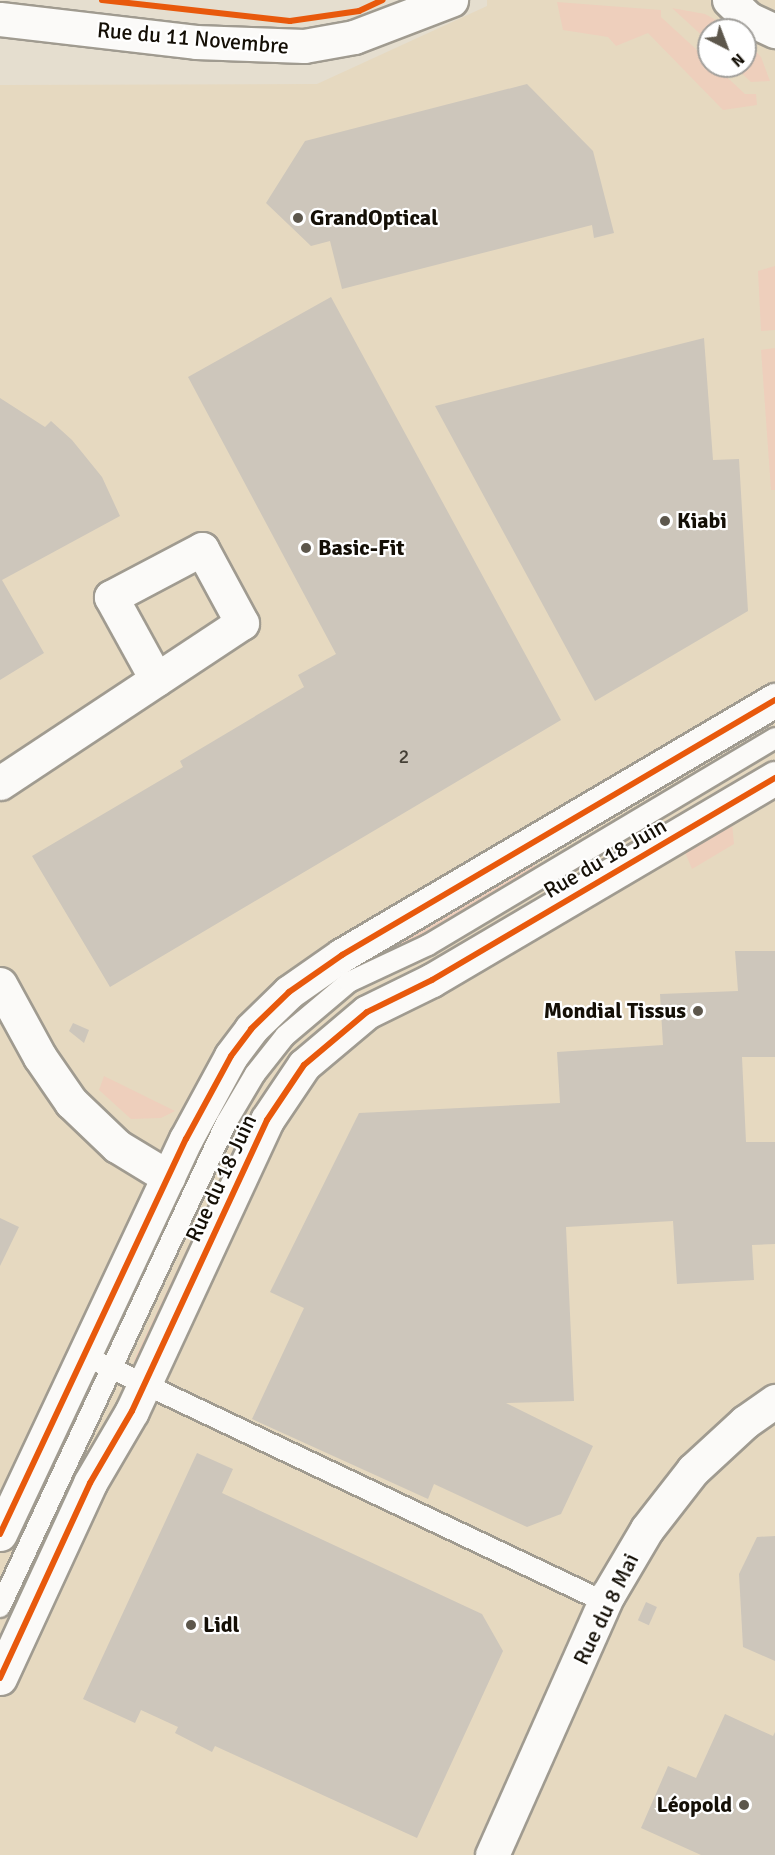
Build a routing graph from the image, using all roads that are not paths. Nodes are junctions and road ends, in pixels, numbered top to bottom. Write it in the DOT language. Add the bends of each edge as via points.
graph roads {
  1 [pos="451,0"];
  2 [pos="751,16"];
  3 [pos="0,19"];
  4 [pos="775,56"];
  5 [pos="156,680"];
  6 [pos="775,700"];
  7 [pos="775,738"];
  8 [pos="775,778"];
  9 [pos="0,783"];
  10 [pos="0,984"];
  11 [pos="184,1166"];
  12 [pos="239,1181"];
  13 [pos="98,1363"];
  14 [pos="145,1384"];
  15 [pos="775,1401"];
  16 [pos="0,1534"];
  17 [pos="605,1602"];
  18 [pos="0,1607"];
  19 [pos="0,1678"];
  20 [pos="492,1855"];
  1 -- 3 [label="street, Rue du 11 Novembre" via="354,37 304,46 196,42"];
  2 -- 4 [label="street"];
  5 -- 9 [label="street"];
  6 -- 11 [label="street, Rue du 18 Juin" via="306,978 266,1014 231,1056"];
  7 -- 11 [label="lane" via="428,945 349,982 285,1036"];
  8 -- 12 [label="street, Rue du 18 Juin" via="432,980 367,1012 339,1032 297,1074 267,1120"];
  10 -- 11 [label="street" via="40,1057 90,1124 117,1146"];
  11 -- 12 [label="lane"];
  11 -- 13 [label="street, Rue du 18 Juin"];
  12 -- 14 [label="street, Rue du 18 Juin"];
  13 -- 14 [label="lane"];
  13 -- 16 [label="street, Rue du 18 Juin"];
  13 -- 18 [label="lane"];
  14 -- 17 [label="lane"];
  14 -- 19 [label="street, Rue du 18 Juin" via="90,1483"];
  15 -- 17 [label="street, Rue du 8 Mai" via="745,1422 693,1470 647,1529"];
  17 -- 20 [label="street, Rue du 8 Mai"];
}
